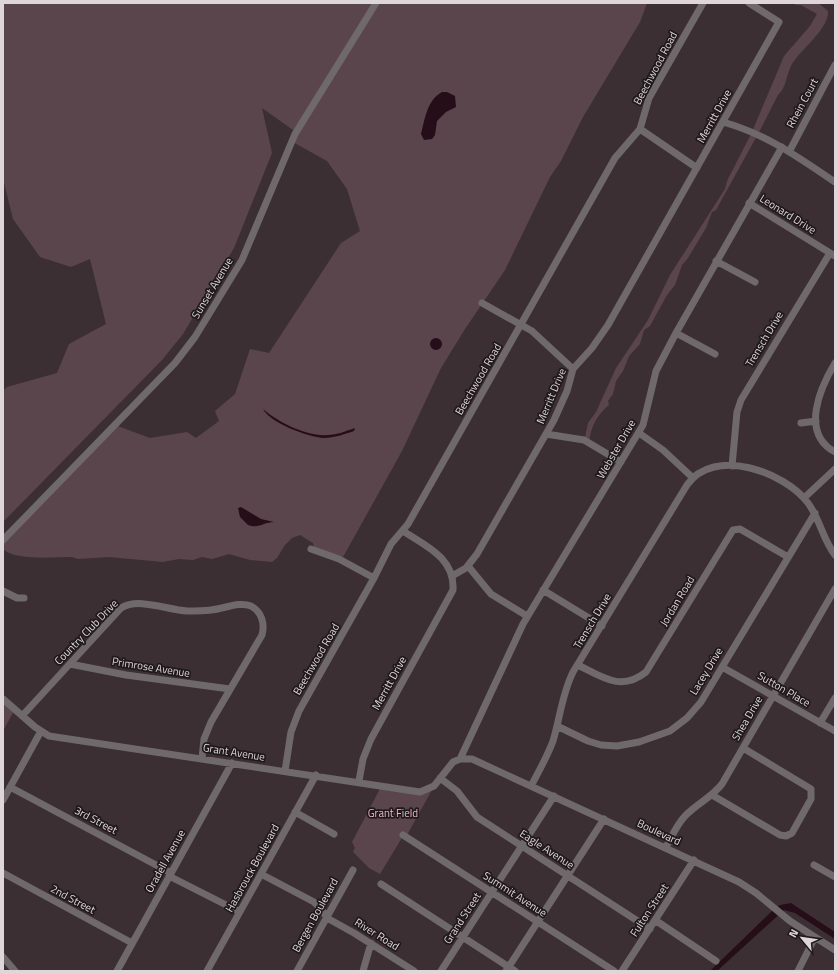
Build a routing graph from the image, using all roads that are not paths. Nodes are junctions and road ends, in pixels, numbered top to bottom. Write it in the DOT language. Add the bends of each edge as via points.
graph roads {
  1 [pos="376,3"];
  2 [pos="703,3"];
  3 [pos="749,3"];
  4 [pos="835,65"];
  5 [pos="723,122"];
  6 [pos="640,129"];
  7 [pos="782,147"];
  8 [pos="789,152"];
  9 [pos="697,168"];
  10 [pos="835,182"];
  11 [pos="749,203"];
  12 [pos="832,254"];
  13 [pos="716,261"];
  14 [pos="756,282"];
  15 [pos="482,303"];
  16 [pos="521,325"];
  17 [pos="676,333"];
  18 [pos="714,354"];
  19 [pos="835,363"];
  20 [pos="573,369"];
  21 [pos="816,421"];
  22 [pos="800,423"];
  23 [pos="639,433"];
  24 [pos="546,434"];
  25 [pos="835,452"];
  26 [pos="621,462"];
  27 [pos="732,466"];
  28 [pos="835,469"];
  29 [pos="693,478"];
  30 [pos="804,498"];
  31 [pos="815,512"];
  32 [pos="403,531"];
  33 [pos="3,540"];
  34 [pos="311,548"];
  35 [pos="835,555"];
  36 [pos="788,557"];
  37 [pos="468,566"];
  38 [pos="452,576"];
  39 [pos="374,578"];
  40 [pos="835,589"];
  41 [pos="543,590"];
  42 [pos="3,591"];
  43 [pos="24,598"];
  44 [pos="527,616"];
  45 [pos="602,626"];
  46 [pos="70,664"];
  47 [pos="578,665"];
  48 [pos="722,666"];
  49 [pos="230,689"];
  50 [pos="773,696"];
  51 [pos="835,698"];
  52 [pos="3,699"];
  53 [pos="22,716"];
  54 [pos="820,723"];
  55 [pos="557,726"];
  56 [pos="41,731"];
  57 [pos="835,731"];
  58 [pos="743,748"];
  59 [pos="202,758"];
  60 [pos="460,759"];
  61 [pos="232,763"];
  62 [pos="285,771"];
  63 [pos="316,776"];
  64 [pos="440,778"];
  65 [pos="359,781"];
  66 [pos="531,786"];
  67 [pos="10,787"];
  68 [pos="712,795"];
  69 [pos="554,796"];
  70 [pos="3,800"];
  71 [pos="295,812"];
  72 [pos="604,819"];
  73 [pos="334,834"];
  74 [pos="403,835"];
  75 [pos="522,846"];
  76 [pos="666,847"];
  77 [pos="694,860"];
  78 [pos="814,865"];
  79 [pos="353,870"];
  80 [pos="3,873"];
  81 [pos="261,874"];
  82 [pos="170,875"];
  83 [pos="568,875"];
  84 [pos="835,877"];
  85 [pos="381,884"];
  86 [pos="492,892"];
  87 [pos="240,912"];
  88 [pos="327,918"];
  89 [pos="655,920"];
  90 [pos="538,921"];
  91 [pos="650,929"];
  92 [pos="463,937"];
  93 [pos="815,937"];
  94 [pos="132,943"];
  95 [pos="370,943"];
  96 [pos="835,950"];
  97 [pos="3,957"];
  98 [pos="716,961"];
  99 [pos="507,969"];
  100 [pos="15,971"];
  101 [pos="117,971"];
  102 [pos="207,971"];
  103 [pos="297,971"];
  104 [pos="363,971"];
  105 [pos="414,971"];
  106 [pos="441,971"];
  107 [pos="515,971"];
  108 [pos="614,971"];
  109 [pos="622,971"];
  110 [pos="798,971"];
  1 -- 33 [label="street, Sunset Avenue" via="296,132 248,249 195,337 176,363"];
  2 -- 6 [label="street, Beechwood Road" via="649,98"];
  3 -- 5 [label="street, Merritt Drive" via="779,22"];
  4 -- 8 [label="street, Rhein Court"];
  5 -- 7 [label="street" via="762,136"];
  5 -- 9 [label="street, Merritt Drive"];
  6 -- 9 [label="street"];
  6 -- 16 [label="street, Beechwood Road" via="615,158"];
  7 -- 8 [label="street"];
  7 -- 11 [label="street, Webster Drive"];
  8 -- 10 [label="street"];
  9 -- 20 [label="street, Merritt Drive" via="608,325"];
  11 -- 12 [label="street, Leonard Drive"];
  11 -- 13 [label="street, Webster Drive"];
  12 -- 27 [label="street, Trensch Drive" via="740,400 736,412"];
  13 -- 14 [label="street"];
  13 -- 17 [label="street, Webster Drive"];
  15 -- 16 [label="street"];
  16 -- 20 [label="street" via="540,338"];
  16 -- 32 [label="street, Beechwood Road"];
  17 -- 18 [label="street"];
  17 -- 23 [label="street, Webster Drive" via="654,375 646,417"];
  19 -- 21 [label="street" via="819,394 815,409"];
  20 -- 24 [label="street, Merritt Drive" via="561,406"];
  21 -- 22 [label="street"];
  21 -- 25 [label="street" via="823,442"];
  23 -- 26 [label="street, Webster Drive"];
  23 -- 29 [label="street" via="663,450"];
  24 -- 26 [label="street" via="584,440"];
  24 -- 37 [label="street, Merritt Drive"];
  26 -- 41 [label="street, Webster Drive"];
  27 -- 29 [label="street" via="712,468"];
  27 -- 30 [label="street" via="768,473 790,485"];
  28 -- 30 [label="street"];
  29 -- 45 [label="street, Trensch Drive"];
  30 -- 31 [label="street"];
  31 -- 35 [label="street"];
  31 -- 36 [label="street, Lacey Drive"];
  32 -- 38 [label="street" via="442,557"];
  32 -- 39 [label="street, Beechwood Road" via="391,544"];
  34 -- 39 [label="street" via="339,559"];
  36 -- 47 [label="street, Jordan Road" via="740,529 733,530 646,672 630,681 617,682 607,680"];
  36 -- 48 [label="street, Lacey Drive"];
  37 -- 38 [label="street, Merritt Drive"];
  37 -- 44 [label="street" via="491,594"];
  38 -- 65 [label="street, Merritt Drive" via="451,596 371,739 363,758"];
  39 -- 62 [label="street, Beechwood Road" via="299,711 291,732"];
  40 -- 50 [label="street, Shea Drive"];
  41 -- 44 [label="street, Webster Drive"];
  41 -- 45 [label="street"];
  42 -- 43 [label="street" via="17,598"];
  44 -- 60 [label="street, Webster Drive"];
  45 -- 47 [label="street, Trensch Drive"];
  46 -- 49 [label="street, Primrose Avenue" via="126,675"];
  46 -- 49 [label="street, Country Club Drive" via="121,608 127,605 200,611 245,605 258,612 263,621 263,630"];
  46 -- 53 [label="street, Country Club Drive"];
  47 -- 55 [label="street, Trensch Drive" via="565,691"];
  48 -- 50 [label="street, Sutton Place"];
  48 -- 55 [label="street, Lacey Drive" via="701,702 687,718 670,731 650,740 617,746 601,745"];
  49 -- 59 [label="street, Country Club Drive" via="207,731"];
  50 -- 54 [label="street, Sutton Place"];
  50 -- 58 [label="street, Shea Drive"];
  51 -- 54 [label="street"];
  52 -- 53 [label="street, Grant Avenue"];
  53 -- 56 [label="street, Grant Avenue"];
  54 -- 57 [label="street, Sutton Place"];
  55 -- 66 [label="street, Trensch Drive" via="546,759"];
  56 -- 59 [label="street, Grant Avenue" via="49,736"];
  56 -- 67 [label="street"];
  58 -- 68 [label="street, Shea Drive" via="722,784"];
  58 -- 68 [label="street" via="809,786 813,792 792,833 784,836"];
  59 -- 61 [label="street, Grant Avenue"];
  60 -- 64 [label="street, Grant Avenue" via="450,765"];
  60 -- 66 [label="street, Boulevard" via="472,760"];
  61 -- 62 [label="street, Grant Avenue"];
  61 -- 82 [label="street, Oradell Avenue"];
  62 -- 63 [label="street, Grant Avenue"];
  63 -- 65 [label="street, Grant Avenue"];
  63 -- 71 [label="street, Hasbrouck Boulevard"];
  64 -- 65 [label="street, Grant Avenue" via="434,786 420,792"];
  64 -- 75 [label="street, Eagle Avenue" via="457,791 477,817"];
  66 -- 69 [label="street, Boulevard"];
  67 -- 70 [label="street"];
  67 -- 82 [label="street, 3rd Street"];
  68 -- 76 [label="street, Shea Drive" via="685,816"];
  69 -- 72 [label="street, Boulevard"];
  69 -- 75 [label="street, Grand Street"];
  71 -- 73 [label="street"];
  71 -- 81 [label="street, Hasbrouck Boulevard"];
  72 -- 76 [label="street, Boulevard"];
  72 -- 83 [label="street"];
  74 -- 86 [label="street, Summit Avenue"];
  75 -- 83 [label="street, Eagle Avenue"];
  75 -- 86 [label="street, Grand Street"];
  76 -- 77 [label="street, Boulevard"];
  77 -- 89 [label="street, Fulton Street"];
  77 -- 93 [label="street, Boulevard" via="748,887 782,915"];
  78 -- 84 [label="street"];
  79 -- 88 [label="street, Bergen Boulevard"];
  80 -- 94 [label="street, 2nd Street"];
  81 -- 87 [label="street, Hasbrouck Boulevard"];
  81 -- 88 [label="street" via="314,902"];
  82 -- 87 [label="street, 3rd Street"];
  82 -- 94 [label="street, Oradell Avenue"];
  83 -- 90 [label="street"];
  83 -- 91 [label="street, Eagle Avenue"];
  85 -- 92 [label="street"];
  86 -- 90 [label="street, Summit Avenue"];
  86 -- 92 [label="street, Grand Street"];
  87 -- 102 [label="street, Hasbrouck Boulevard"];
  88 -- 95 [label="street, River Road"];
  88 -- 103 [label="street, Bergen Boulevard"];
  89 -- 91 [label="street, Fulton Street"];
  89 -- 98 [label="street"];
  90 -- 99 [label="street"];
  90 -- 108 [label="street, Summit Avenue"];
  91 -- 109 [label="street, Fulton Street"];
  92 -- 99 [label="street"];
  92 -- 106 [label="street, Grand Street"];
  93 -- 96 [label="street, Boulevard"];
  93 -- 110 [label="street"];
  94 -- 101 [label="street, Oradell Avenue"];
  95 -- 104 [label="street"];
  95 -- 105 [label="street, River Road"];
  97 -- 100 [label="street"];
  99 -- 107 [label="street"];
}
